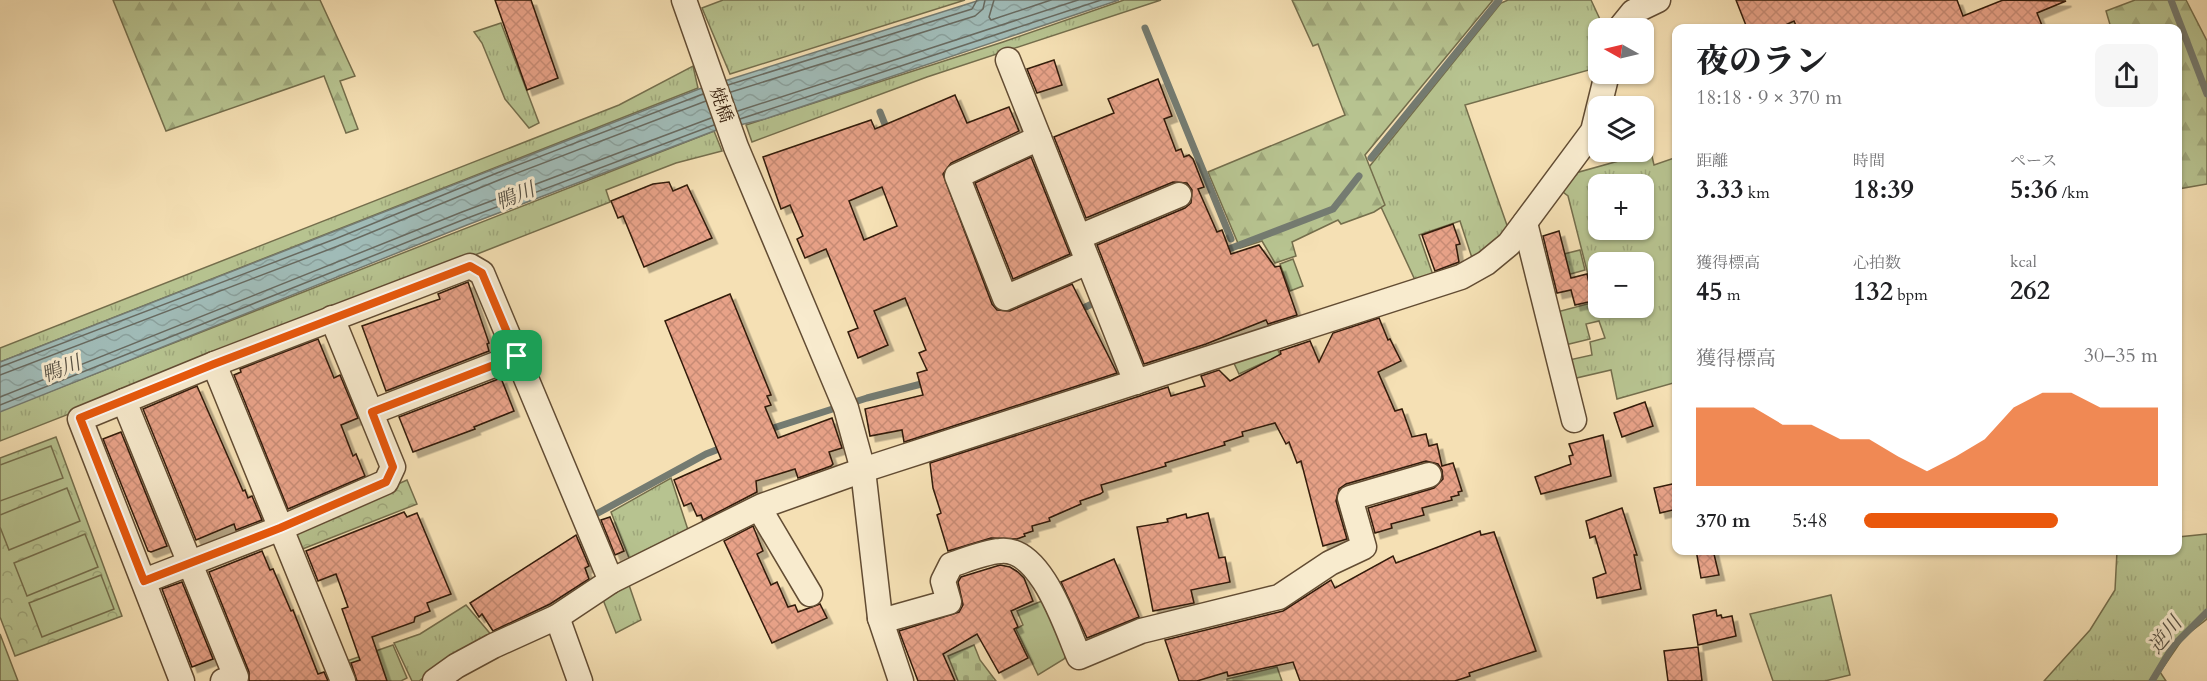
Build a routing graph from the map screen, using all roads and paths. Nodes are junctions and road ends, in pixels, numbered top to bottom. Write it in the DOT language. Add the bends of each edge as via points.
graph roads {
  1 [pos="684,0"];
  2 [pos="1658,0"];
  3 [pos="1628,18"];
  4 [pos="1008,60"];
  5 [pos="1604,84"];
  6 [pos="1039,138"];
  7 [pos="1179,195"];
  8 [pos="1525,223"];
  9 [pos="1079,237"];
  10 [pos="1088,262"];
  11 [pos="332,318"];
  12 [pos="517,356"];
  13 [pos="214,364"];
  14 [pos="1136,382"];
  15 [pos="124,401"];
  16 [pos="372,412"];
  17 [pos="1574,420"];
  18 [pos="863,470"];
  19 [pos="1429,475"];
  20 [pos="759,508"];
  21 [pos="280,528"];
  22 [pos="191,563"];
  23 [pos="144,581"];
  24 [pos="611,581"];
  25 [pos="810,594"];
  26 [pos="557,617"];
  27 [pos="880,618"];
  28 [pos="182,681"];
  29 [pos="223,681"];
  30 [pos="343,681"];
  31 [pos="435,681"];
  32 [pos="580,681"];
  33 [pos="901,681"];
  1 -- 18 [label="street, 焼橋" via="736,147 843,402"];
  2 -- 3 [label="street"];
  4 -- 6 [label="street"];
  5 -- 8 [label="street" via="1593,130"];
  6 -- 9 [label="street"];
  6 -- 10 [label="street" via="957,176 1005,298"];
  7 -- 9 [label="street"];
  8 -- 14 [label="street" via="1509,244 1461,277"];
  8 -- 17 [label="street"];
  9 -- 10 [label="street"];
  10 -- 14 [label="street"];
  11 -- 12 [label="street" via="470,266 482,273"];
  11 -- 13 [label="street"];
  11 -- 16 [label="street"];
  12 -- 16 [label="street"];
  12 -- 24 [label="street"];
  13 -- 15 [label="street"];
  13 -- 21 [label="street"];
  14 -- 18 [label="street"];
  15 -- 22 [label="street"];
  15 -- 23 [label="street" via="80,418"];
  16 -- 21 [label="street" via="393,467 386,482"];
  18 -- 20 [label="street"];
  18 -- 27 [label="street, 焼橋"];
  19 -- 27 [label="street" via="1350,498 1364,547 1330,563 1279,597 1141,631 1079,657 1048,583 1021,556 1002,550 951,565 943,581 949,602"];
  20 -- 24 [label="street"];
  20 -- 25 [label="street"];
  21 -- 22 [label="street"];
  21 -- 30 [label="street"];
  22 -- 23 [label="street"];
  22 -- 29 [label="street" via="236,676"];
  23 -- 28 [label="street"];
  24 -- 26 [label="street"];
  26 -- 31 [label="street" via="493,646"];
  26 -- 32 [label="street"];
  27 -- 33 [label="street, 焼橋"];
}
